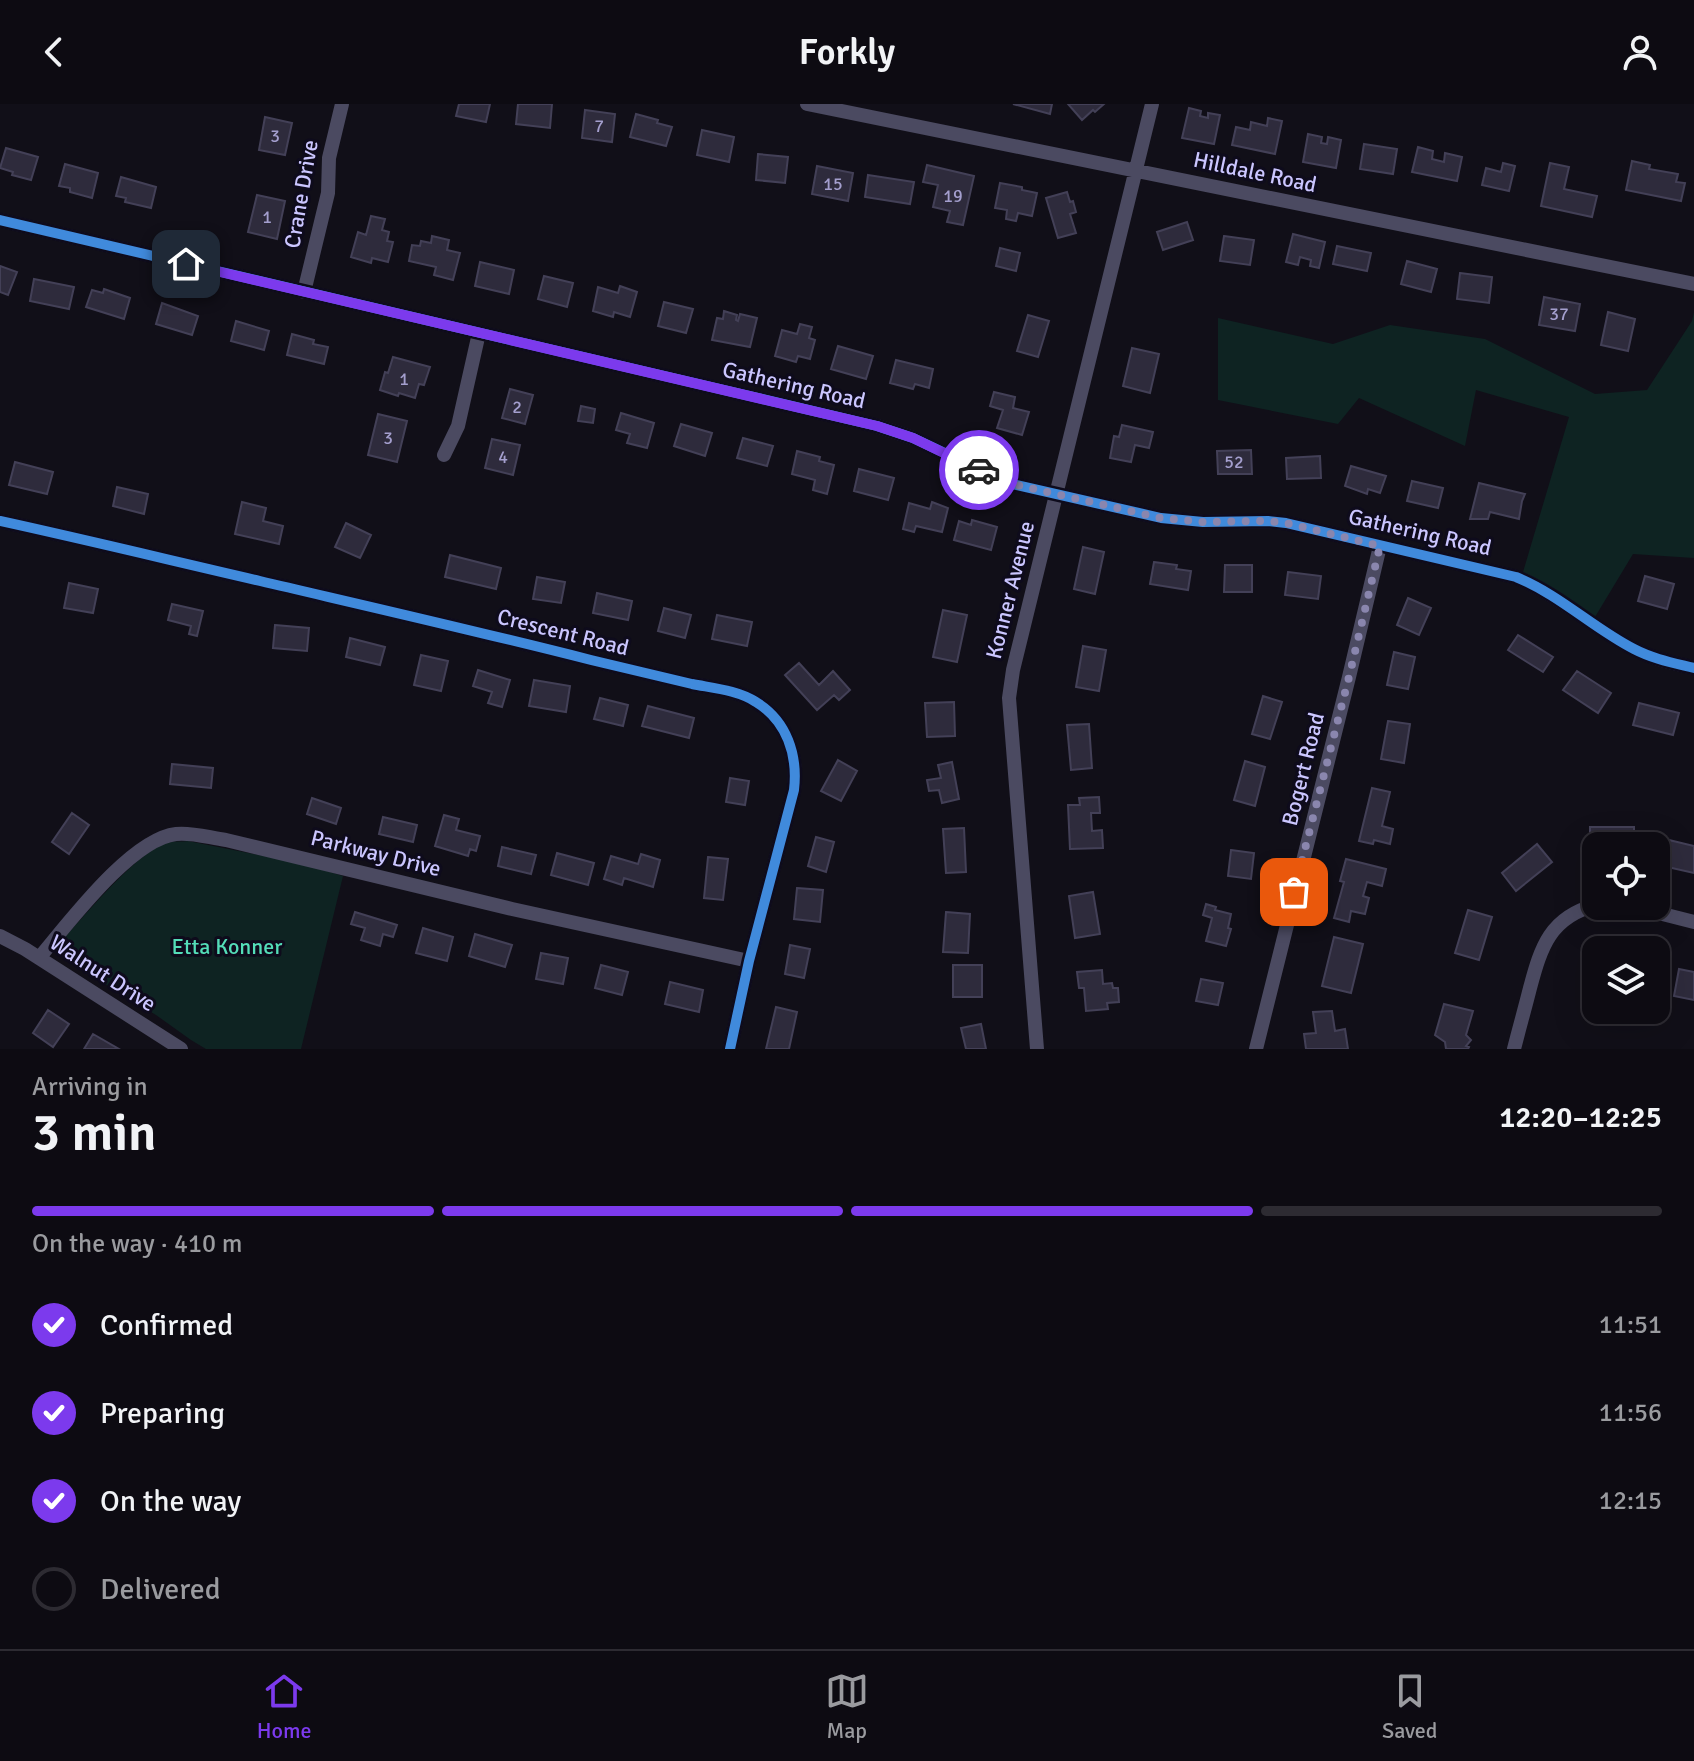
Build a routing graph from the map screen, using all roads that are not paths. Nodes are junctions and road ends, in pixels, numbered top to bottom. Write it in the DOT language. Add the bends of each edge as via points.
graph roads {
  1 [pos="342,104"];
  2 [pos="807,104"];
  3 [pos="1152,104"];
  4 [pos="1136,170"];
  5 [pos="0,220"];
  6 [pos="1694,284"];
  7 [pos="304,292"];
  8 [pos="479,333"];
  9 [pos="444,455"];
  10 [pos="1056,493"];
  11 [pos="0,521"];
  12 [pos="1380,546"];
  13 [pos="1694,668"];
  14 [pos="1582,910"];
  15 [pos="1670,916"];
  16 [pos="1694,922"];
  17 [pos="0,936"];
  18 [pos="39,958"];
  19 [pos="749,961"];
  20 [pos="181,1049"];
  21 [pos="730,1049"];
  22 [pos="1037,1049"];
  23 [pos="1256,1049"];
  24 [pos="1514,1049"];
  1 -- 7 [label="street, Crane Drive"];
  2 -- 4 [label="street, Hilldale Road"];
  3 -- 4 [label="street, Konner Avenue"];
  4 -- 6 [label="street, Hilldale Road"];
  4 -- 10 [label="street, Konner Avenue"];
  5 -- 7 [label="street, Gathering Road"];
  7 -- 8 [label="street, Gathering Road"];
  8 -- 9 [label="street" via="458,426"];
  8 -- 10 [label="street, Gathering Road" via="877,426 1008,483"];
  10 -- 12 [label="street, Gathering Road" via="1161,518 1286,523"];
  10 -- 22 [label="street, Konner Avenue" via="1009,698"];
  11 -- 19 [label="street, Crescent Road" via="753,699 780,723 796,775"];
  12 -- 13 [label="street, Gathering Road" via="1516,577 1539,586 1637,651"];
  12 -- 23 [label="street, Bogert Road"];
  14 -- 24 [label="street" via="1557,925 1542,948"];
  15 -- 16 [label="street"];
  17 -- 18 [label="street, Walnut Drive"];
  18 -- 19 [label="street, Parkway Drive" via="134,854 162,837 184,834"];
  18 -- 20 [label="street, Walnut Drive"];
  19 -- 21 [label="street, Crescent Road"];
}
